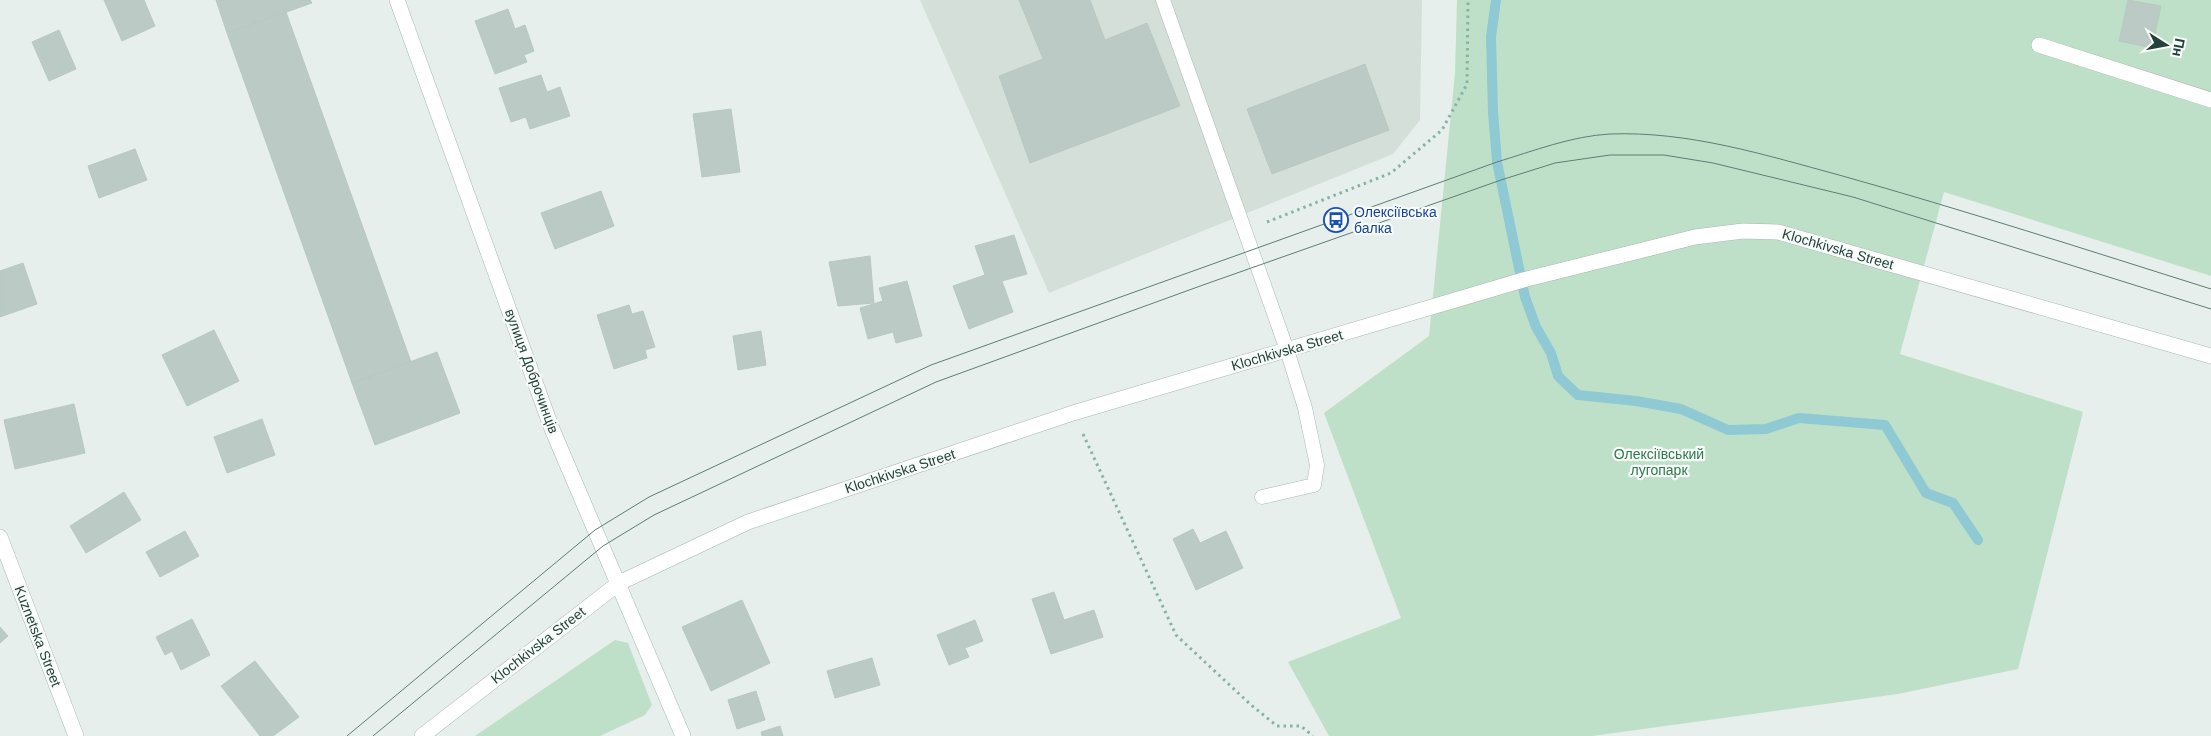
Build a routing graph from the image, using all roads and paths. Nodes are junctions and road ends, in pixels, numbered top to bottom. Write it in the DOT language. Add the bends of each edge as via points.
graph roads {
  1 [pos="397,0"];
  2 [pos="1163,0"];
  3 [pos="1468,0"];
  4 [pos="2039,45"];
  5 [pos="2211,100"];
  6 [pos="1246,231"];
  7 [pos="1287,350"];
  8 [pos="2211,356"];
  9 [pos="1073,413"];
  10 [pos="1262,497"];
  11 [pos="0,537"];
  12 [pos="619,583"];
  13 [pos="76,736"];
  14 [pos="422,736"];
  15 [pos="682,736"];
  16 [pos="1313,736"];
  1 -- 12 [label="street, вулиця Доброчинців" via="552,429"];
  2 -- 6 [label="lane"];
  3 -- 6 [label="path" via="1467,84 1442,130 1391,173"];
  4 -- 5 [label="street"];
  6 -- 7 [label="lane"];
  7 -- 8 [label="street, Klochkivska Street" via="1523,280 1695,237 1743,231 1778,232"];
  7 -- 9 [label="street, Klochkivska Street"];
  7 -- 10 [label="lane" via="1305,408 1317,465 1314,485"];
  9 -- 12 [label="street, Klochkivska Street" via="748,522"];
  9 -- 16 [label="path" via="1176,634 1276,726 1301,726"];
  11 -- 13 [label="street, Kuznetska Street"];
  12 -- 14 [label="street, Klochkivska Street"];
  12 -- 15 [label="street, вулиця Доброчинців"];
}
